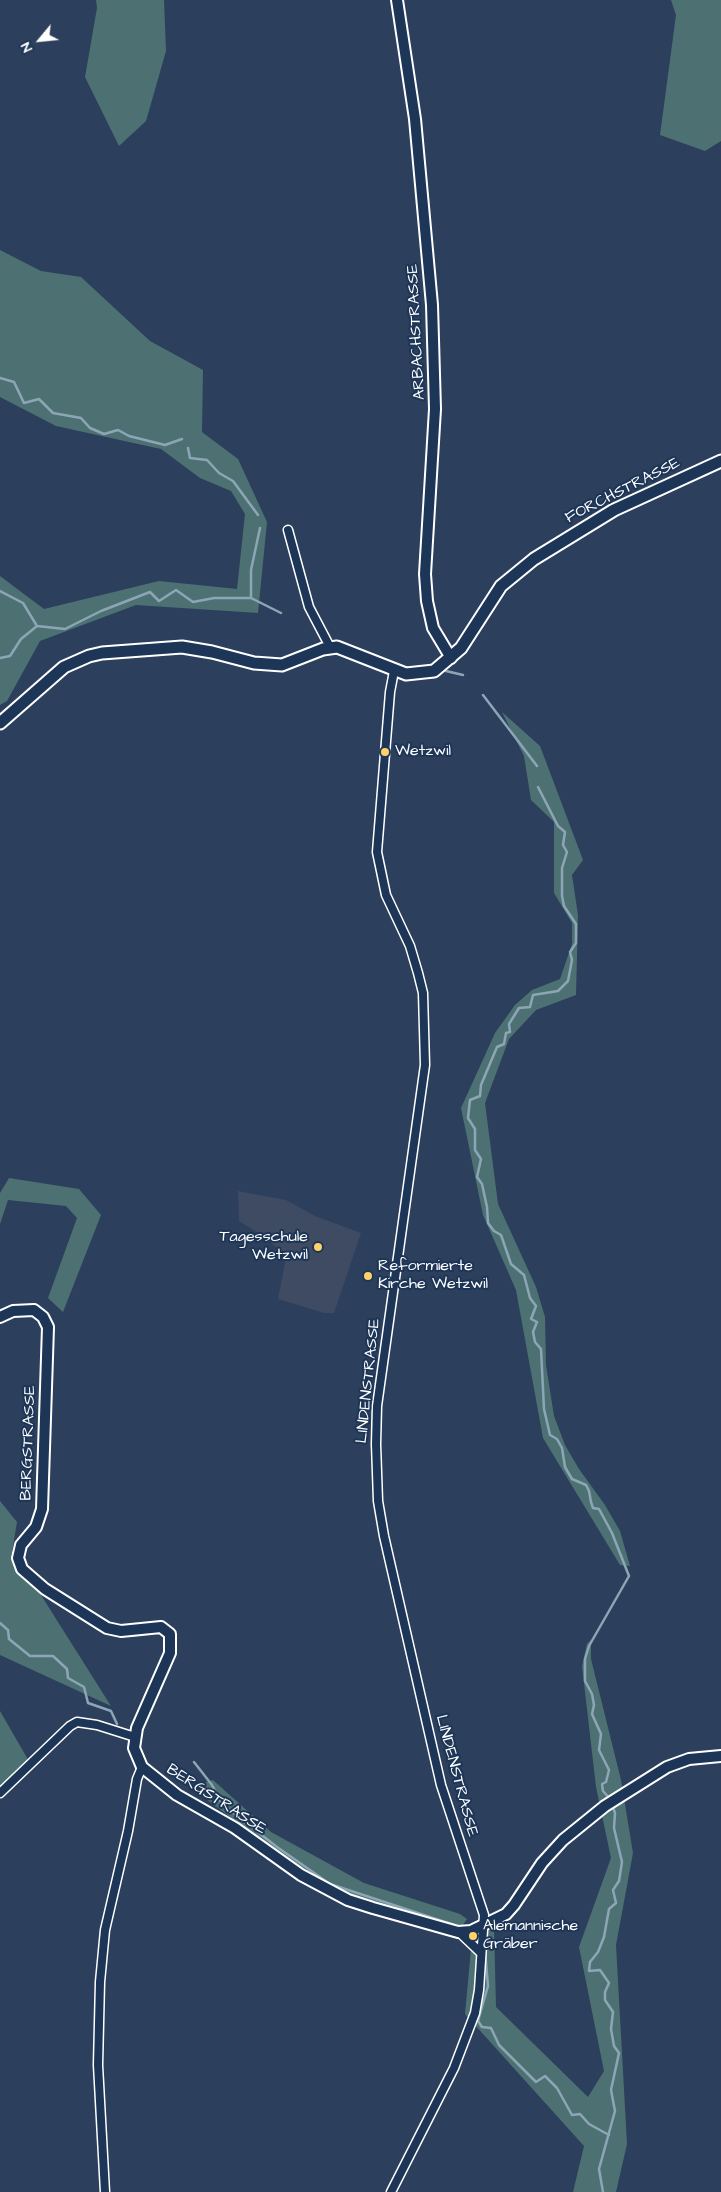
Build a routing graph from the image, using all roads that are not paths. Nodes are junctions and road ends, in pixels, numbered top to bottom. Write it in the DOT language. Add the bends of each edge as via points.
graph roads {
  1 [pos="397,0"];
  2 [pos="721,461"];
  3 [pos="288,530"];
  4 [pos="330,647"];
  5 [pos="451,658"];
  6 [pos="394,671"];
  7 [pos="0,723"];
  8 [pos="0,1317"];
  9 [pos="135,1737"];
  10 [pos="721,1756"];
  11 [pos="142,1767"];
  12 [pos="0,1793"];
  13 [pos="483,1926"];
  14 [pos="460,1933"];
  15 [pos="480,1952"];
  16 [pos="105,2192"];
  17 [pos="391,2192"];
  1 -- 5 [label="street, ARBACHSTRASSE" via="415,119 432,306 435,409 425,574 427,602 433,628"];
  2 -- 5 [label="main road, FORCHSTRASSE" via="614,510 534,559 492,597 468,639"];
  3 -- 4 [label="street" via="309,607"];
  4 -- 6 [label="main road, FORCHSTRASSE" via="344,648"];
  4 -- 7 [label="main road" via="282,665 254,663 182,648 89,656 52,676"];
  5 -- 6 [label="main road, FORCHSTRASSE" via="429,673 415,675"];
  6 -- 13 [label="street, LINDENSTRASSE" via="377,852 386,895 410,946 418,973 425,1065 377,1406 378,1491 384,1536 441,1785 484,1915"];
  8 -- 9 [label="street, BERGSTRASSE" via="34,1310 48,1327 42,1510 36,1527 21,1545 18,1558 22,1568 45,1589 107,1628 161,1627 170,1634 170,1653 140,1718"];
  9 -- 11 [label="street, BERGSTRASSE" via="134,1748"];
  9 -- 12 [label="street" via="97,1724 77,1722"];
  10 -- 13 [label="street" via="688,1759 667,1767 619,1796 564,1840 542,1863 506,1914"];
  11 -- 14 [label="street, BERGSTRASSE" via="177,1795 235,1828 302,1875 348,1900"];
  11 -- 16 [label="street" via="105,1930 100,1982 98,2065"];
  13 -- 14 [label="street"];
  13 -- 15 [label="street, LINDENSTRASSE"];
  14 -- 15 [label="street"];
  15 -- 17 [label="street, LINDENSTRASSE" via="475,2013 458,2059"];
}
